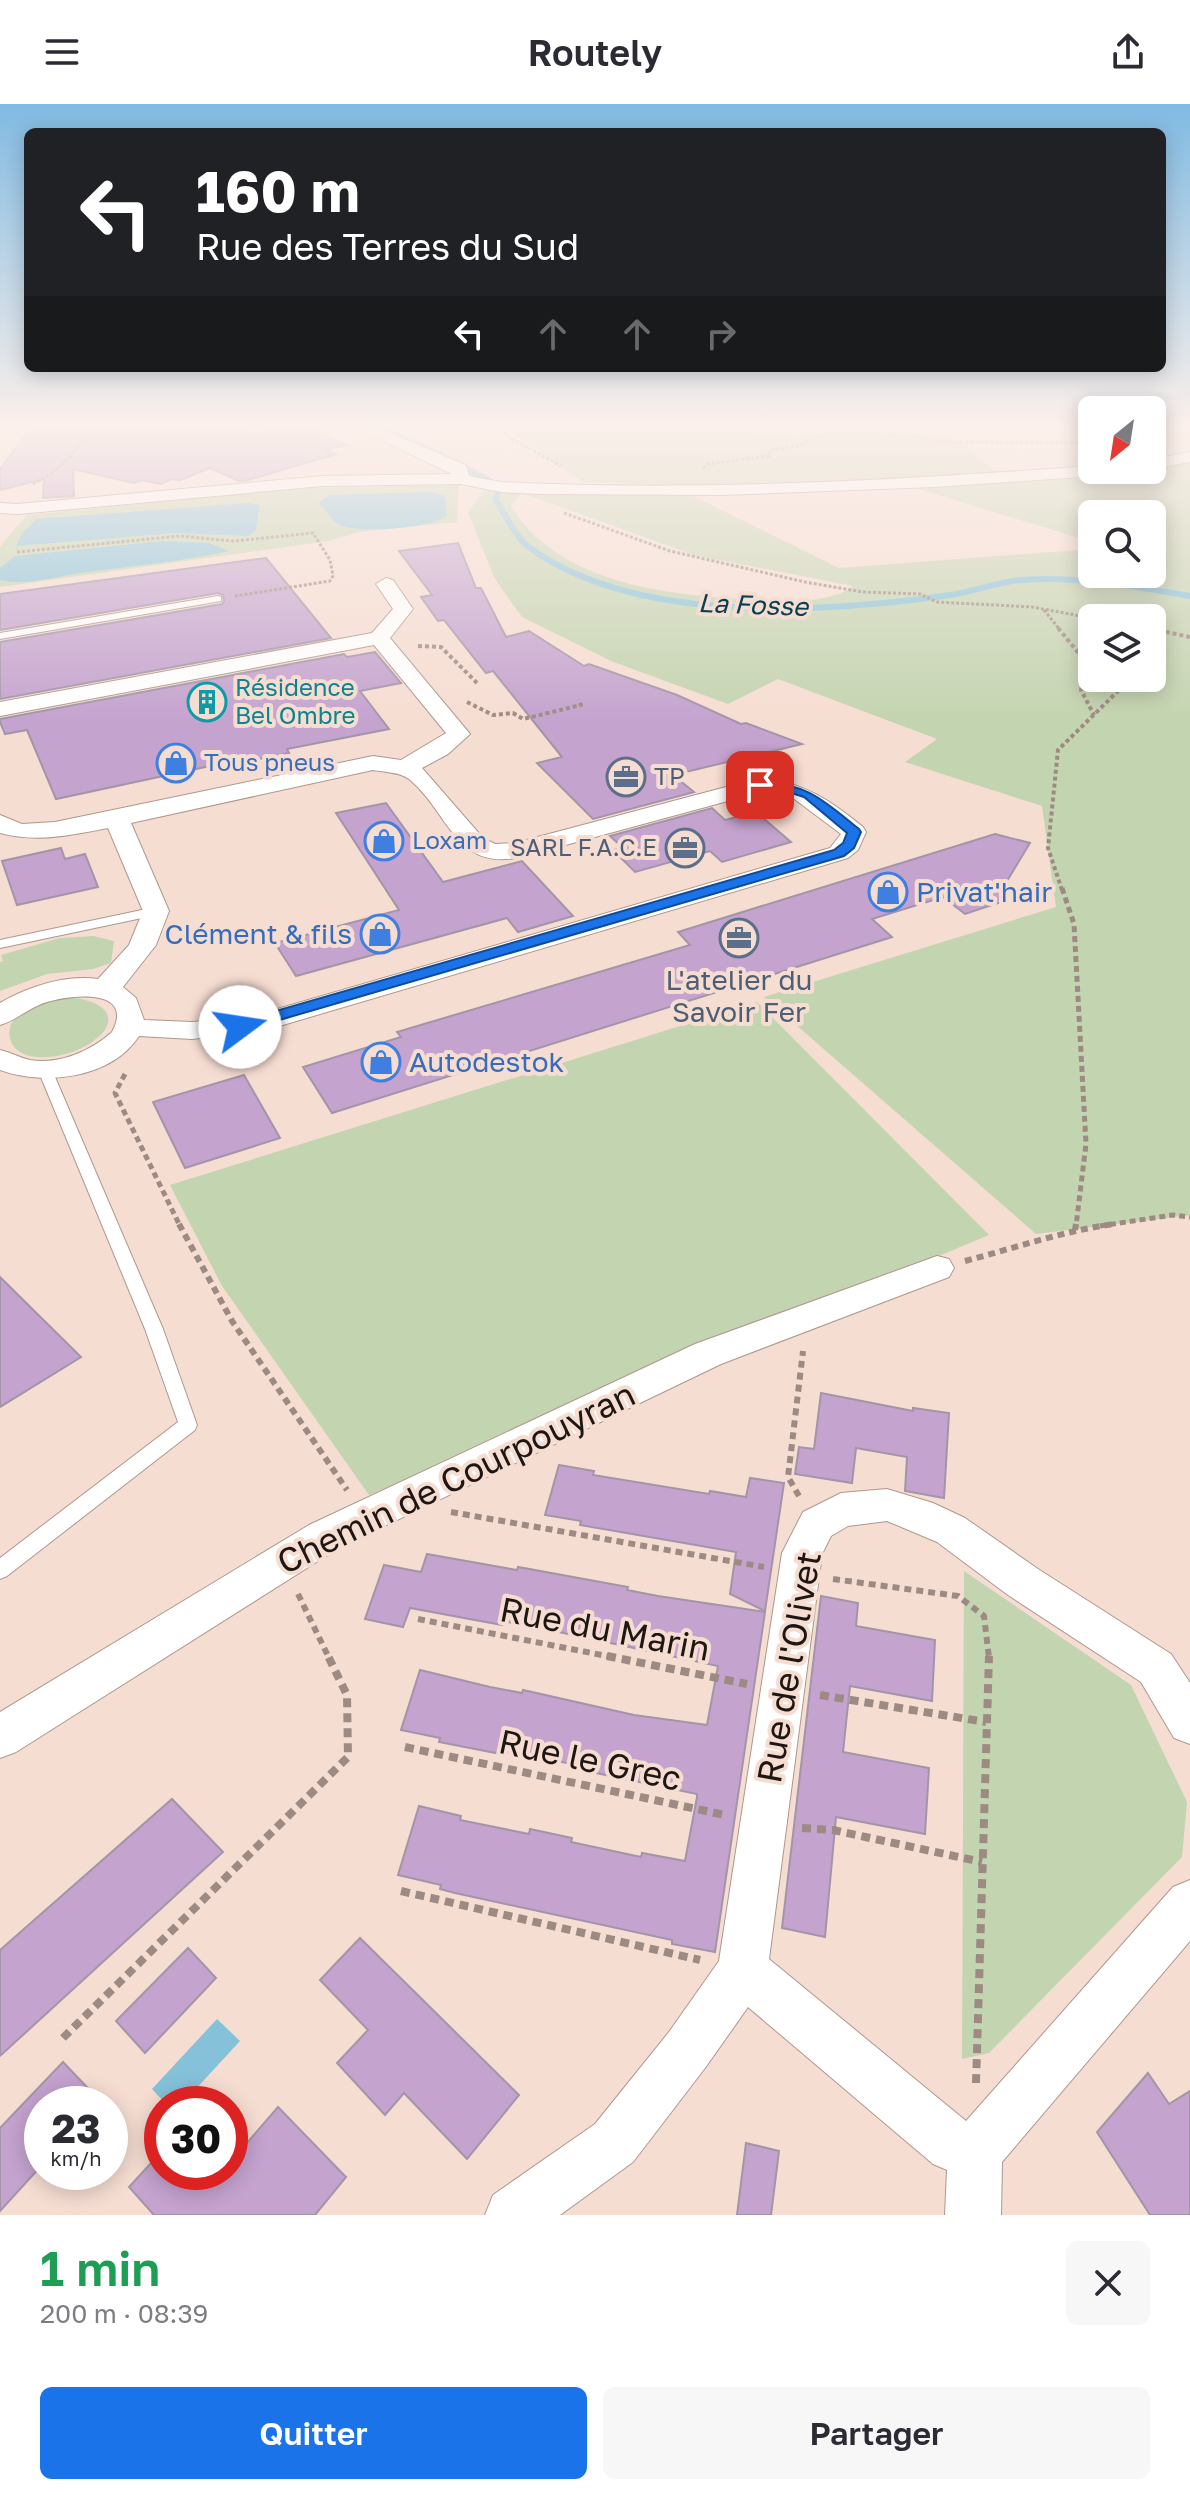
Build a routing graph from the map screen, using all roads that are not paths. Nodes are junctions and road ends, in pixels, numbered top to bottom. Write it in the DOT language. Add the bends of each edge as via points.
graph roads {
  1 [pos="386,584"];
  2 [pos="218,599"];
  3 [pos="0,636"];
  4 [pos="385,645"];
  5 [pos="0,709"];
  6 [pos="404,768"];
  7 [pos="117,819"];
  8 [pos="0,822"];
  9 [pos="156,911"];
  10 [pos="0,944"];
  11 [pos="102,990"];
  12 [pos="7,1006"];
  13 [pos="140,1028"];
  14 [pos="0,1059"];
  15 [pos="45,1070"];
  16 [pos="937,1268"];
  17 [pos="0,1570"];
  18 [pos="1190,1723"];
  19 [pos="0,1737"];
  20 [pos="1190,1904"];
  21 [pos="743,1970"];
  22 [pos="975,2152"];
  23 [pos="513,2215"];
  24 [pos="973,2215"];
  1 -- 4 [label="street" via="403,609"];
  2 -- 3 [label="lane"];
  4 -- 5 [label="street"];
  4 -- 6 [label="street" via="459,734"];
  6 -- 7 [label="street" via="373,763"];
  6 -- 13 [label="street" via="417,774 474,843 490,852 516,851 760,785 809,795 854,832 839,853 256,1024 223,1030"];
  7 -- 8 [label="street" via="30,832 13,831"];
  7 -- 9 [label="street"];
  9 -- 10 [label="lane"];
  9 -- 11 [label="street" via="130,965"];
  11 -- 12 [label="street" via="64,987"];
  11 -- 13 [label="street" via="125,1004"];
  13 -- 15 [label="street" via="100,1057"];
  14 -- 15 [label="street" via="19,1068"];
  15 -- 17 [label="lane" via="154,1329 188,1425"];
  16 -- 19 [label="street, Chemin de Courpouyran" via="708,1354 323,1537"];
  18 -- 21 [label="street, Rue de l'Olivet" via="1156,1668 951,1530 887,1505 841,1510 817,1524 802,1553"];
  20 -- 22 [label="street"];
  21 -- 22 [label="street" via="952,2145"];
  21 -- 23 [label="street" via="614,2143"];
  22 -- 24 [label="street"];
}
